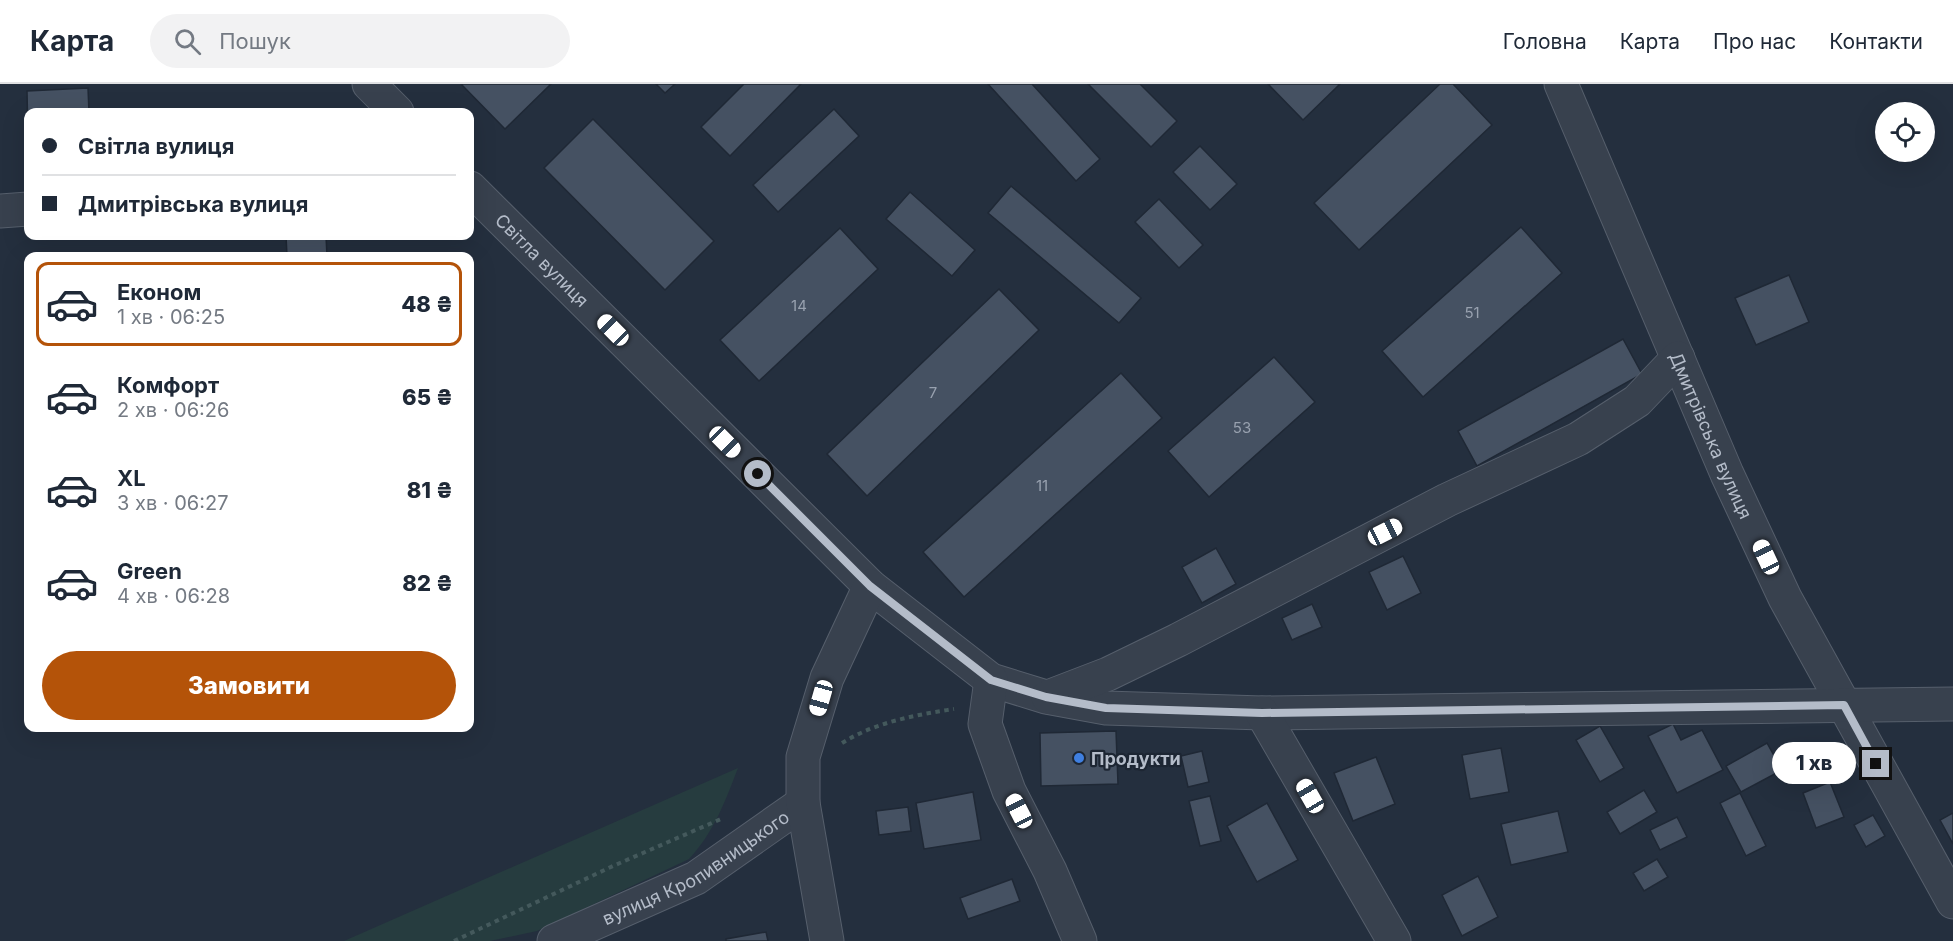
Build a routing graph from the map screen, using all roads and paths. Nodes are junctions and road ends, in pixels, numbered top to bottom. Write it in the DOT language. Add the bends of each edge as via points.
graph roads {
  1 [pos="369,84"];
  2 [pos="1561,84"];
  3 [pos="393,108"];
  4 [pos="474,192"];
  5 [pos="24,209"];
  6 [pos="0,211"];
  7 [pos="1678,358"];
  8 [pos="870,586"];
  9 [pos="989,693"];
  10 [pos="1046,697"];
  11 [pos="1953,704"];
  12 [pos="1844,705"];
  13 [pos="1262,713"];
  14 [pos="803,790"];
  15 [pos="728,816"];
  16 [pos="1953,902"];
  17 [pos="454,941"];
  18 [pos="554,941"];
  19 [pos="827,941"];
  20 [pos="1080,941"];
  21 [pos="1394,941"];
  1 -- 3 [label="street"];
  2 -- 7 [label="street, Дмитрівська вулиця"];
  4 -- 8 [label="street, Світла вулиця"];
  5 -- 6 [label="street"];
  7 -- 10 [label="street" via="1637,401 1578,439 1447,500 1108,674"];
  7 -- 12 [label="street, Дмитрівська вулиця" via="1785,598"];
  8 -- 9 [label="street, Світла вулиця"];
  8 -- 14 [label="street" via="826,678 803,757"];
  9 -- 10 [label="street, Світла вулиця"];
  9 -- 14 [label="path" via="952,710 889,721 859,732 828,752"];
  9 -- 20 [label="street" via="985,724 1009,791"];
  10 -- 13 [label="street, Світла вулиця" via="1106,708"];
  11 -- 12 [label="street, Світла вулиця"];
  12 -- 13 [label="street, Світла вулиця"];
  12 -- 16 [label="street, Дмитрівська вулиця"];
  13 -- 21 [label="street"];
  14 -- 18 [label="street, вулиця Кропивницького" via="696,878"];
  14 -- 19 [label="street"];
  15 -- 17 [label="path"];
}
